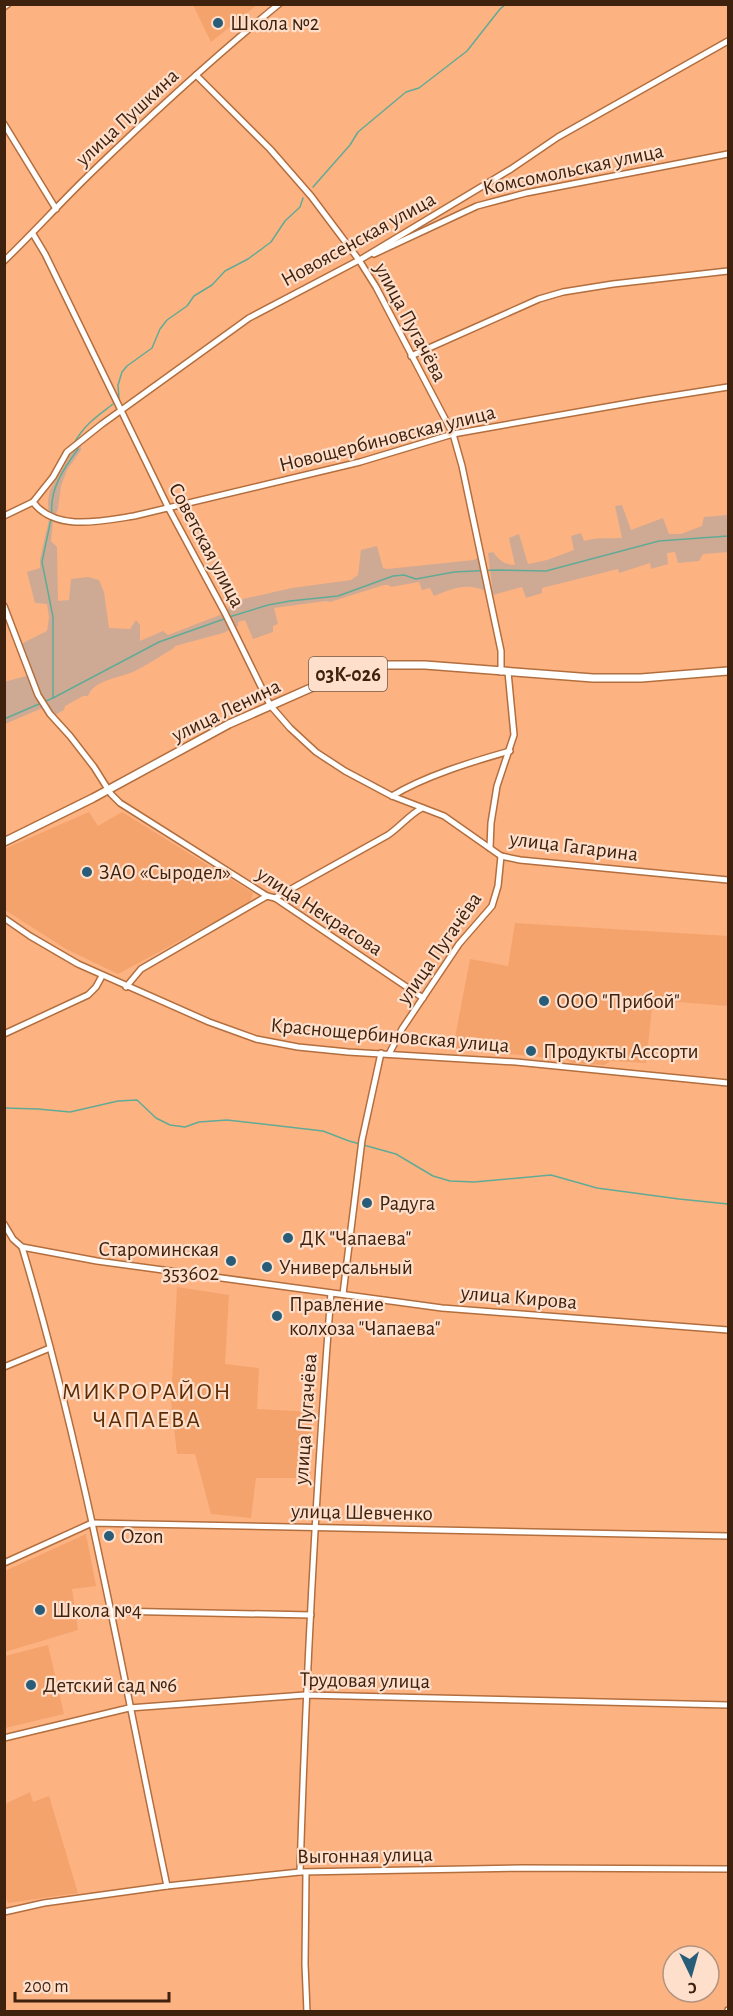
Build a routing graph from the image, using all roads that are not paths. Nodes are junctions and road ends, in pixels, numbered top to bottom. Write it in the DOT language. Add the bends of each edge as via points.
graph roads {
  1 [pos="279,4"];
  2 [pos="729,41"];
  3 [pos="196,75"];
  4 [pos="4,124"];
  5 [pos="729,154"];
  6 [pos="57,208"];
  7 [pos="33,234"];
  8 [pos="361,259"];
  9 [pos="4,261"];
  10 [pos="729,271"];
  11 [pos="411,356"];
  12 [pos="729,387"];
  13 [pos="121,412"];
  14 [pos="453,435"];
  15 [pos="33,502"];
  16 [pos="168,507"];
  17 [pos="4,516"];
  18 [pos="4,606"];
  19 [pos="729,671"];
  20 [pos="504,672"];
  21 [pos="270,705"];
  22 [pos="510,751"];
  23 [pos="107,790"];
  24 [pos="392,796"];
  25 [pos="422,808"];
  26 [pos="4,842"];
  27 [pos="490,848"];
  28 [pos="501,856"];
  29 [pos="729,880"];
  30 [pos="256,888"];
  31 [pos="267,896"];
  32 [pos="275,898"];
  33 [pos="255,904"];
  34 [pos="4,918"];
  35 [pos="102,976"];
  36 [pos="126,987"];
  37 [pos="423,998"];
  38 [pos="4,1034"];
  39 [pos="381,1053"];
  40 [pos="389,1054"];
  41 [pos="729,1083"];
  42 [pos="4,1224"];
  43 [pos="22,1247"];
  44 [pos="332,1293"];
  45 [pos="343,1294"];
  46 [pos="729,1330"];
  47 [pos="50,1348"];
  48 [pos="4,1367"];
  49 [pos="92,1523"];
  50 [pos="315,1528"];
  51 [pos="729,1536"];
  52 [pos="4,1563"];
  53 [pos="110,1611"];
  54 [pos="311,1616"];
  55 [pos="306,1695"];
  56 [pos="729,1705"];
  57 [pos="129,1708"];
  58 [pos="4,1738"];
  59 [pos="729,1869"];
  60 [pos="303,1872"];
  61 [pos="167,1887"];
  62 [pos="4,1912"];
  63 [pos="307,2012"];
  1 -- 3 [label="street, улица Пушкина"];
  2 -- 8 [label="street, Новоясенская улица" via="558,137"];
  3 -- 6 [label="street, улица Пушкина"];
  3 -- 8 [label="street, улица Пугачёва" via="270,149"];
  4 -- 6 [label="street"];
  5 -- 8 [label="street, Комсомольская улица" via="477,206"];
  6 -- 7 [label="street, улица Пушкина"];
  7 -- 9 [label="street, улица Пушкина"];
  7 -- 13 [label="street, Советская улица"];
  8 -- 11 [label="street, улица Пугачёва"];
  8 -- 13 [label="street, Новоясенская улица" via="249,318"];
  10 -- 11 [label="street" via="563,292"];
  11 -- 14 [label="street, улица Пугачёва"];
  12 -- 14 [label="street, Новощербиновская улица"];
  13 -- 15 [label="street, Новоясенская улица" via="67,452"];
  13 -- 16 [label="street, Советская улица"];
  14 -- 16 [label="street, Новощербиновская улица" via="360,462"];
  14 -- 20 [label="street, улица Пугачёва"];
  15 -- 16 [label="street, Новощербиновская улица" via="41,512 74,522 134,516"];
  15 -- 17 [label="street"];
  16 -- 21 [label="street, Советская улица"];
  18 -- 23 [label="street, улица Некрасова" via="38,695 80,747"];
  19 -- 20 [label="main road, улица Ленина / 03К-026" via="641,678"];
  20 -- 21 [label="main road, улица Ленина / 03К-026" via="385,665 353,672"];
  20 -- 22 [label="street, улица Пугачёва" via="514,735"];
  21 -- 23 [label="main road, улица Ленина / 03К-026"];
  21 -- 24 [label="street, Советская улица" via="316,752"];
  22 -- 24 [label="street"];
  22 -- 27 [label="street, улица Пугачёва" via="497,786"];
  23 -- 26 [label="main road, улица Ленина / 03К-026"];
  23 -- 30 [label="street, улица Некрасова"];
  24 -- 25 [label="street, Советская улица"];
  25 -- 27 [label="street, улица Гагарина" via="444,816"];
  25 -- 32 [label="street" via="388,835"];
  27 -- 28 [label="street, улица Гагарина"];
  28 -- 29 [label="street, улица Гагарина"];
  28 -- 37 [label="street, улица Пугачёва" via="492,906 459,944"];
  30 -- 31 [label="street, улица Некрасова"];
  30 -- 33 [label="street"];
  31 -- 32 [label="street, улица Некрасова"];
  31 -- 33 [label="street"];
  32 -- 37 [label="street, улица Некрасова"];
  33 -- 36 [label="street" via="141,969"];
  34 -- 35 [label="street, Краснощербиновская улица"];
  35 -- 36 [label="street, Краснощербиновская улица"];
  35 -- 38 [label="street" via="88,995"];
  36 -- 39 [label="street, Краснощербиновская улица" via="256,1038 298,1047"];
  37 -- 40 [label="street, улица Пугачёва"];
  39 -- 40 [label="street, Краснощербиновская улица"];
  39 -- 45 [label="street" via="360,1149"];
  40 -- 41 [label="street, Краснощербиновская улица"];
  42 -- 43 [label="street"];
  43 -- 44 [label="street, улица Кирова"];
  43 -- 47 [label="street"];
  44 -- 45 [label="street, улица Кирова"];
  44 -- 50 [label="street, улица Пугачёва"];
  45 -- 46 [label="street, улица Кирова" via="453,1309"];
  47 -- 48 [label="street"];
  47 -- 49 [label="street"];
  49 -- 50 [label="street, улица Шевченко"];
  49 -- 52 [label="street, улица Шевченко"];
  49 -- 53 [label="street"];
  50 -- 51 [label="street, улица Шевченко"];
  50 -- 54 [label="street, улица Пугачёва"];
  53 -- 54 [label="street"];
  53 -- 57 [label="street"];
  54 -- 55 [label="street, улица Пугачёва"];
  55 -- 56 [label="street, Трудовая улица"];
  55 -- 57 [label="street, Трудовая улица"];
  55 -- 60 [label="street, улица Пугачёва"];
  57 -- 58 [label="street, Трудовая улица"];
  57 -- 61 [label="street"];
  59 -- 60 [label="street, Выгонная улица"];
  60 -- 61 [label="street, Выгонная улица"];
  60 -- 63 [label="street, улица Пугачёва"];
  61 -- 62 [label="street, Выгонная улица"];
}
